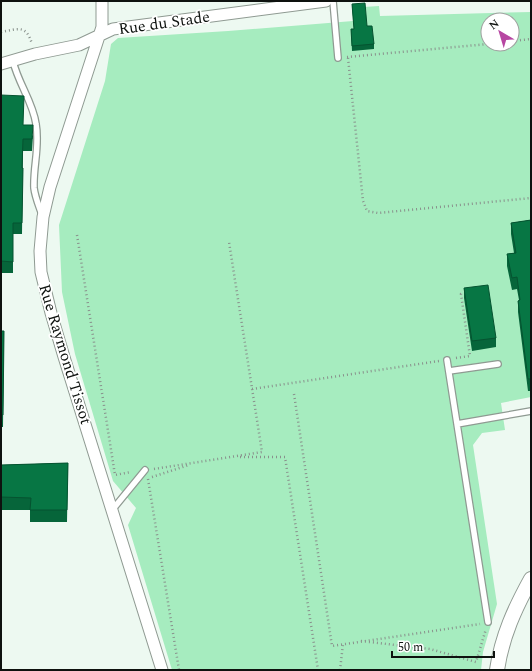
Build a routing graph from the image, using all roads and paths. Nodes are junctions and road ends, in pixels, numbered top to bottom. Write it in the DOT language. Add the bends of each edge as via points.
graph roads {
  1 [pos="102,1"];
  2 [pos="326,1"];
  3 [pos="333,1"];
  4 [pos="1,32"];
  5 [pos="98,36"];
  6 [pos="531,39"];
  7 [pos="520,40"];
  8 [pos="480,45"];
  9 [pos="35,54"];
  10 [pos="348,57"];
  11 [pos="338,58"];
  12 [pos="13,61"];
  13 [pos="1,64"];
  14 [pos="531,198"];
  15 [pos="43,217"];
  16 [pos="77,235"];
  17 [pos="228,242"];
  18 [pos="468,293"];
  19 [pos="447,360"];
  20 [pos="498,364"];
  21 [pos="449,371"];
  22 [pos="252,389"];
  23 [pos="294,394"];
  24 [pos="531,411"];
  25 [pos="457,424"];
  26 [pos="231,457"];
  27 [pos="197,462"];
  28 [pos="146,470"];
  29 [pos="112,509"];
  30 [pos="531,578"];
  31 [pos="488,622"];
  32 [pos="361,641"];
  33 [pos="343,644"];
  34 [pos="162,670"];
  35 [pos="179,670"];
  36 [pos="318,670"];
  37 [pos="340,670"];
  38 [pos="497,670"];
  1 -- 5 [label="street, Rue Raymond Tissot" via="102,26"];
  2 -- 5 [label="street, Rue du Stade" via="113,29"];
  3 -- 11 [label="lane"];
  4 -- 9 [label="path" via="23,29 30,37"];
  5 -- 9 [label="street, Rue du Stade" via="79,45"];
  5 -- 15 [label="street, Rue Raymond Tissot" via="50,187"];
  6 -- 7 [label="path"];
  8 -- 10 [label="path"];
  9 -- 12 [label="street, Rue du Stade"];
  10 -- 11 [label="path"];
  10 -- 14 [label="path" via="363,201 367,211 378,213"];
  12 -- 13 [label="street, Rue du Stade"];
  12 -- 15 [label="lane" via="36,124 38,143 34,189"];
  15 -- 29 [label="street, Rue Raymond Tissot" via="41,272 51,313"];
  16 -- 28 [label="path" via="115,475"];
  17 -- 22 [label="path"];
  18 -- 19 [label="path" via="461,294 470,356"];
  19 -- 21 [label="lane"];
  19 -- 22 [label="path"];
  20 -- 21 [label="lane"];
  21 -- 25 [label="lane"];
  22 -- 26 [label="path" via="262,452"];
  23 -- 33 [label="path" via="332,646"];
  24 -- 25 [label="lane"];
  25 -- 31 [label="lane"];
  26 -- 27 [label="path"];
  26 -- 36 [label="path" via="285,457"];
  27 -- 28 [label="path"];
  27 -- 35 [label="path" via="148,478"];
  28 -- 29 [label="lane"];
  29 -- 34 [label="street, Rue Raymond Tissot"];
  30 -- 38 [label="street" via="508,626"];
  31 -- 32 [label="path"];
  31 -- 32 [label="path" via="476,662 430,649"];
  32 -- 33 [label="path"];
  33 -- 37 [label="path"];
}
